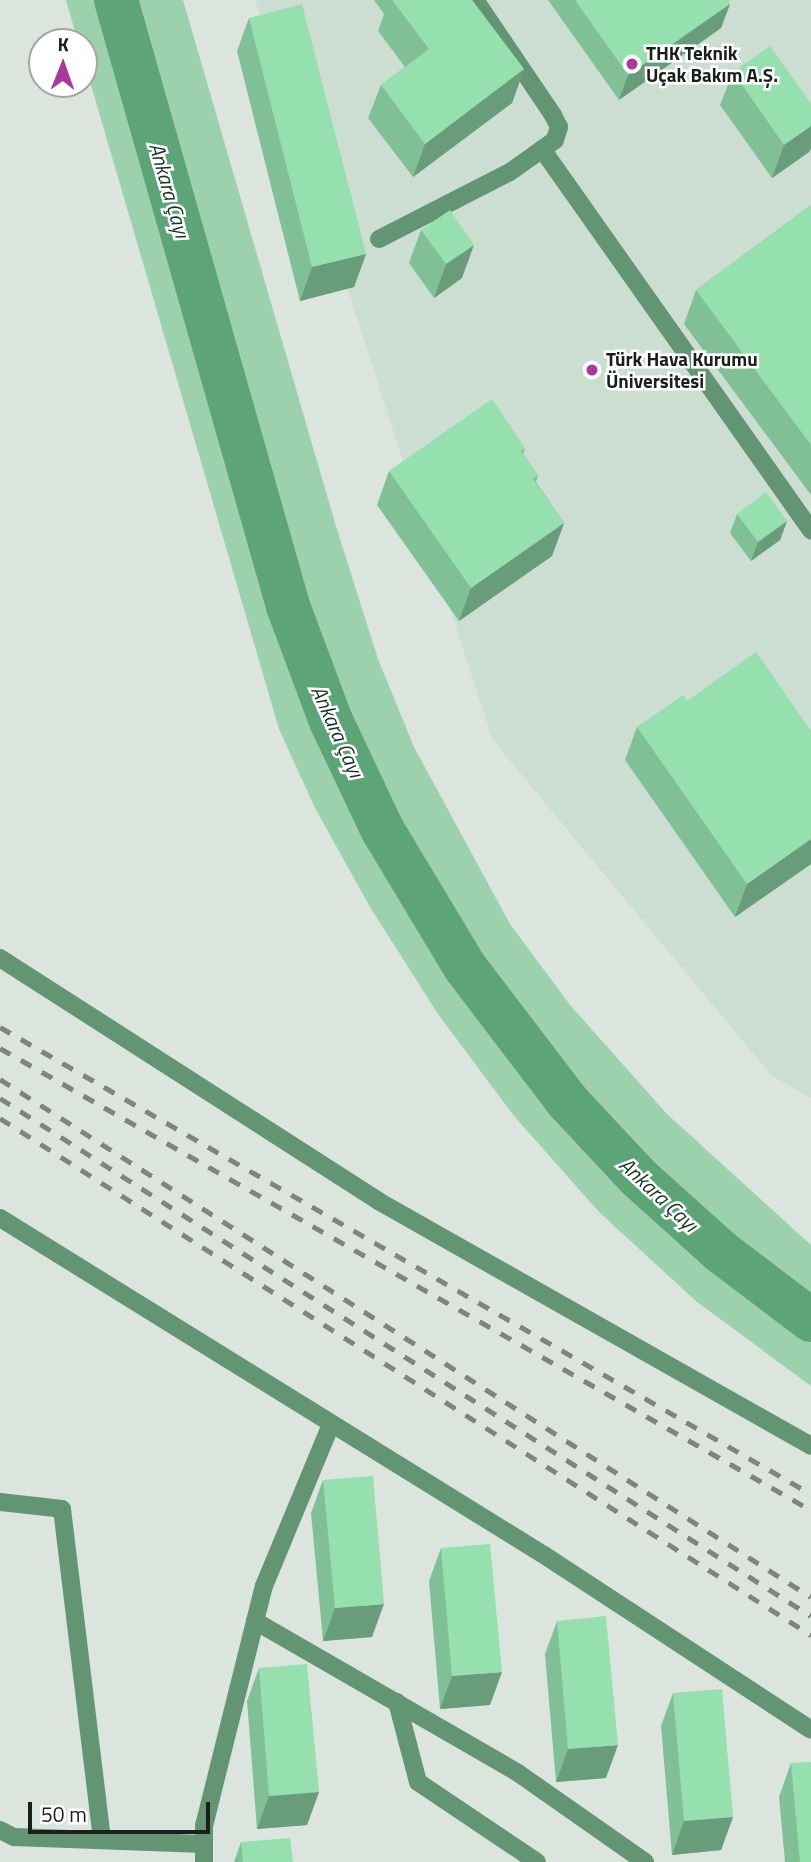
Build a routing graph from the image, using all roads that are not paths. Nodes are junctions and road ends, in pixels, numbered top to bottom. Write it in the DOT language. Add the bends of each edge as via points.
graph roads {
  1 [pos="475,0"];
  2 [pos="542,149"];
  3 [pos="379,239"];
  4 [pos="811,531"];
  5 [pos="0,958"];
  6 [pos="0,1218"];
  7 [pos="331,1424"];
  8 [pos="811,1446"];
  9 [pos="0,1502"];
  10 [pos="255,1620"];
  11 [pos="397,1702"];
  12 [pos="811,1730"];
  13 [pos="0,1830"];
  14 [pos="102,1838"];
  15 [pos="204,1844"];
  16 [pos="204,1862"];
  17 [pos="537,1862"];
  18 [pos="645,1862"];
  1 -- 2 [label="street" via="554,115 559,127 555,140"];
  2 -- 3 [label="street" via="510,172"];
  2 -- 4 [label="street"];
  5 -- 8 [label="street" via="380,1202"];
  6 -- 7 [label="street"];
  7 -- 10 [label="street" via="264,1586"];
  7 -- 12 [label="street"];
  9 -- 14 [label="street" via="62,1509"];
  10 -- 11 [label="street"];
  10 -- 15 [label="street" via="204,1826"];
  11 -- 17 [label="street" via="418,1782"];
  11 -- 18 [label="street" via="518,1773"];
  13 -- 14 [label="street" via="13,1837"];
  14 -- 15 [label="street"];
  15 -- 16 [label="street"];
}
